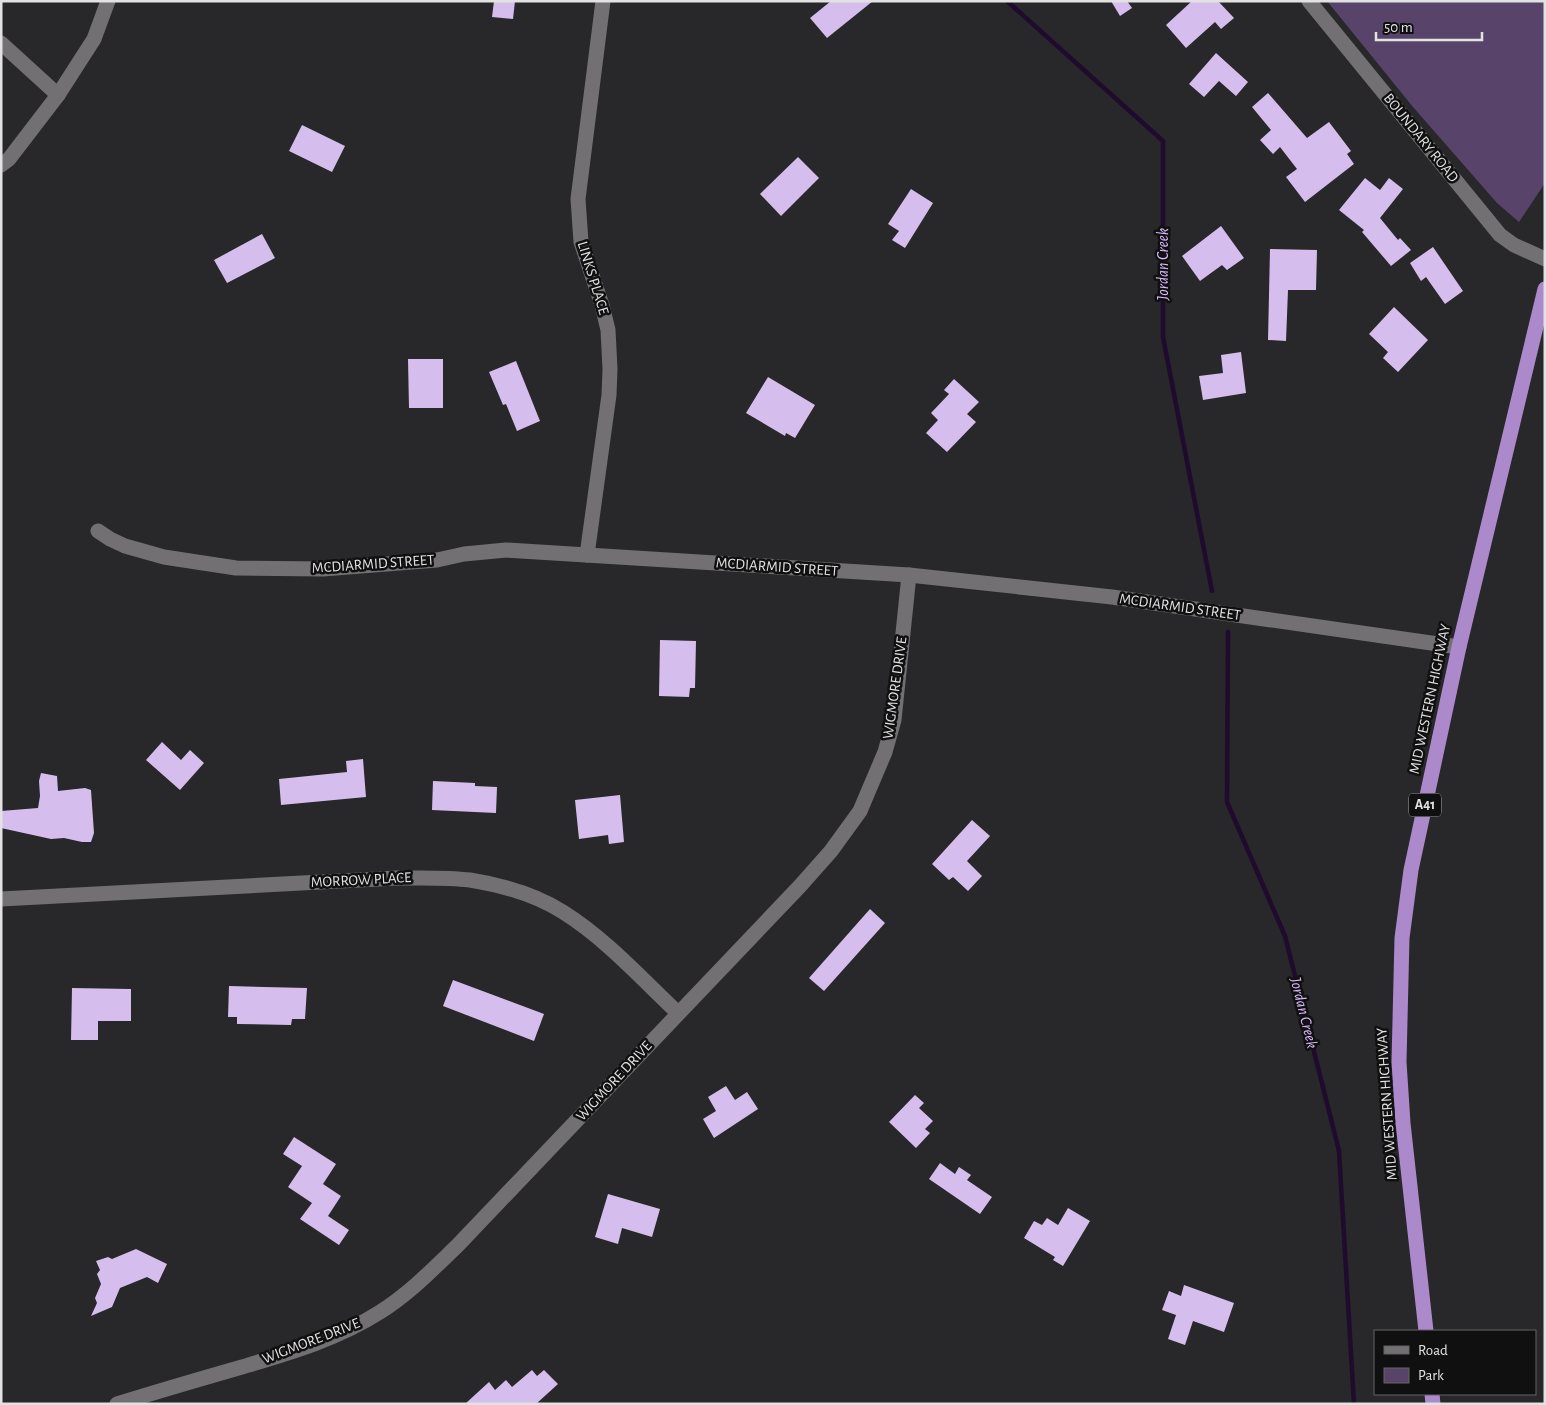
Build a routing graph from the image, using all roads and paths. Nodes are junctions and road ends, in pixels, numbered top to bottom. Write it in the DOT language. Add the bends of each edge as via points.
graph roads {
  1 [pos="108,1"];
  2 [pos="603,1"];
  3 [pos="1309,1"];
  4 [pos="1,42"];
  5 [pos="58,95"];
  6 [pos="1,165"];
  7 [pos="1545,260"];
  8 [pos="1545,289"];
  9 [pos="1540,329"];
  10 [pos="98,531"];
  11 [pos="587,555"];
  12 [pos="910,575"];
  13 [pos="1458,647"];
  14 [pos="1,899"];
  15 [pos="678,1013"];
  16 [pos="1426,1330"];
  17 [pos="117,1404"];
  1 -- 5 [label="street" via="94,39"];
  2 -- 11 [label="street, LINKS PLACE" via="578,199 581,242 608,330 610,369"];
  3 -- 7 [label="street, BOUNDARY ROAD" via="1500,235"];
  4 -- 5 [label="street"];
  5 -- 6 [label="street"];
  8 -- 9 [label="highway, MID WESTERN HIGHWAY / A41"];
  9 -- 13 [label="highway, MID WESTERN HIGHWAY / A41"];
  10 -- 11 [label="street, MCDIARMID STREET" via="125,546 164,557 236,568 323,570 506,550"];
  11 -- 12 [label="street, MCDIARMID STREET"];
  12 -- 13 [label="street, MCDIARMID STREET" via="1112,597"];
  12 -- 15 [label="street, WIGMORE DRIVE" via="894,720 885,752 860,811 800,886"];
  13 -- 16 [label="highway, MID WESTERN HIGHWAY / A41" via="1411,870 1402,938 1399,1006 1403,1123"];
  14 -- 15 [label="street, MORROW PLACE" via="397,878 470,880 512,890 562,911 614,952"];
  15 -- 17 [label="street, WIGMORE DRIVE" via="458,1246 400,1299 356,1325 280,1356"];
}
